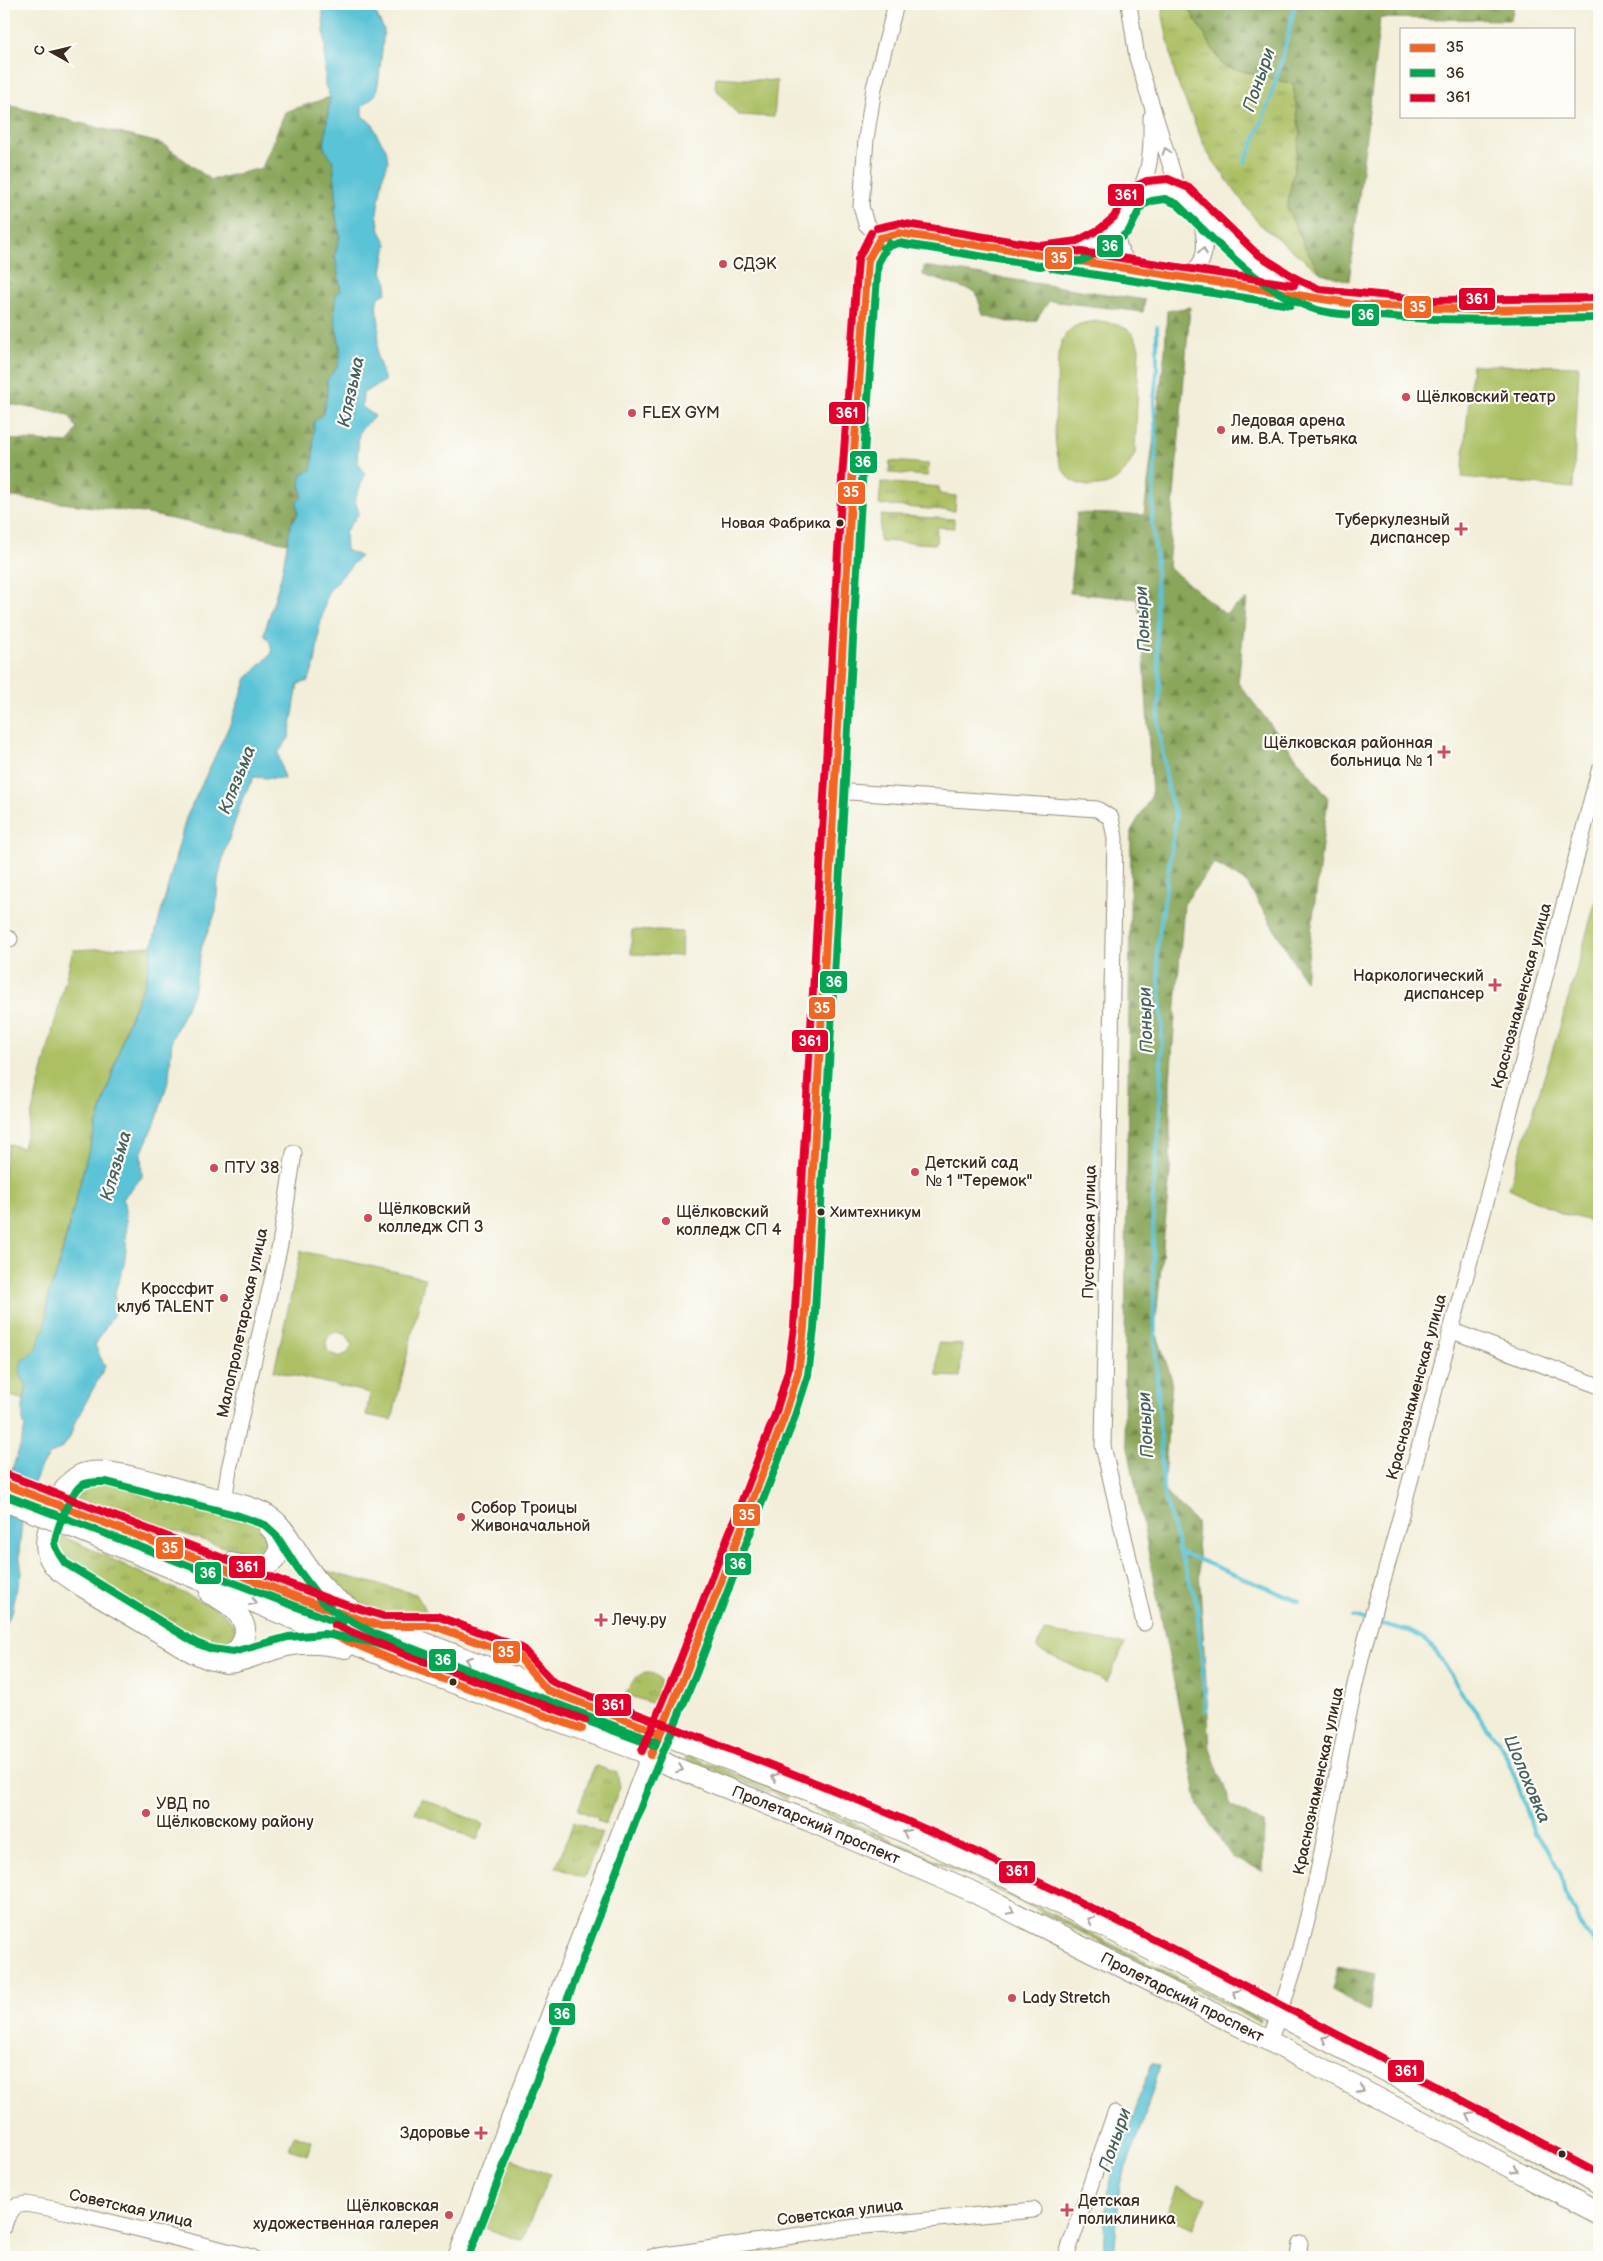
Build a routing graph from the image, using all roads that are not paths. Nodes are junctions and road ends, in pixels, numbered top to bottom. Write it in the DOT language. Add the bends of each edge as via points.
graph roads {
  1 [pos="896,4"];
  2 [pos="1129,4"];
  3 [pos="1151,105"];
  4 [pos="1183,196"];
  5 [pos="1136,197"];
  6 [pos="1199,212"];
  7 [pos="1122,223"];
  8 [pos="880,238"];
  9 [pos="1041,256"];
  10 [pos="1140,272"];
  11 [pos="1171,277"];
  12 [pos="1316,299"];
  13 [pos="1599,308"];
  14 [pos="1599,771"];
  15 [pos="835,791"];
  16 [pos="294,1153"];
  17 [pos="1450,1330"];
  18 [pos="1599,1386"];
  19 [pos="4,1484"];
  20 [pos="4,1501"];
  21 [pos="233,1504"];
  22 [pos="85,1524"];
  23 [pos="113,1534"];
  24 [pos="1144,1623"];
  25 [pos="381,1626"];
  26 [pos="373,1652"];
  27 [pos="209,1659"];
  28 [pos="660,1733"];
  29 [pos="652,1755"];
  30 [pos="820,1795"];
  31 [pos="809,1820"];
  32 [pos="1279,2015"];
  33 [pos="1269,2041"];
  34 [pos="1115,2113"];
  35 [pos="1599,2185"];
  36 [pos="10,2203"];
  37 [pos="1033,2210"];
  38 [pos="1599,2214"];
  39 [pos="4,2226"];
  40 [pos="252,2257"];
  41 [pos="458,2257"];
  42 [pos="652,2257"];
  43 [pos="1066,2257"];
  1 -- 8 [label="street" via="874,88 861,206 866,224"];
  2 -- 3 [label="street" via="1137,58"];
  4 -- 3 [label="street, one-way"];
  3 -- 5 [label="street" via="1150,150 1145,178"];
  4 -- 5 [label="street" via="1167,189 1149,191"];
  4 -- 6 [label="street"];
  5 -- 7 [label="street"];
  11 -- 6 [label="street, one-way" via="1192,272 1200,261 1205,248"];
  6 -- 12 [label="street" via="1250,261"];
  7 -- 9 [label="street" via="1106,237 1080,251"];
  7 -- 10 [label="street" via="1119,251 1127,263"];
  8 -- 9 [label="street" via="899,233"];
  8 -- 15 [label="street" via="868,260"];
  9 -- 10 [label="street"];
  10 -- 11 [label="street"];
  11 -- 12 [label="street"];
  12 -- 13 [label="street" via="1429,310"];
  14 -- 17 [label="street, Краснознаменская улица"];
  15 -- 24 [label="street, Пустовская улица" via="1098,809 1111,818 1114,838 1103,1446"];
  15 -- 28 [label="street" via="804,1328 798,1372 784,1418"];
  16 -- 21 [label="street, Малопролетарская улица" via="280,1245 229,1469"];
  17 -- 18 [label="street"];
  17 -- 32 [label="street, Краснознаменская улица" via="1372,1612 1312,1900"];
  19 -- 22 [label="main road, Пролетарский проспект, bridge"];
  20 -- 22 [label="main road, Пролетарский проспект, bridge"];
  21 -- 23 [label="main road" via="273,1530 280,1543 277,1556 265,1566 234,1564"];
  21 -- 25 [label="main road" via="264,1513 275,1520 328,1593 342,1605"];
  21 -- 27 [label="main road" via="129,1476 91,1472 80,1475 66,1486 45,1540 52,1564 68,1578 176,1643"];
  22 -- 23 [label="main road, Пролетарский проспект"];
  23 -- 25 [label="main road, Пролетарский проспект"];
  23 -- 26 [label="main road, Пролетарский проспект, one-way"];
  23 -- 27 [label="main road" via="221,1599 236,1612 245,1628 242,1645 225,1657"];
  28 -- 25 [label="main road, Пролетарский проспект, one-way"];
  26 -- 27 [label="main road" via="306,1644 235,1662"];
  26 -- 29 [label="main road, Пролетарский проспект"];
  28 -- 29 [label="main road"];
  30 -- 28 [label="main road, Пролетарский проспект, one-way"];
  29 -- 31 [label="main road, Пролетарский проспект, one-way" via="671,1766"];
  29 -- 41 [label="main road"];
  30 -- 31 [label="main road" via="811,1796 805,1804"];
  32 -- 30 [label="main road, Пролетарский проспект, one-way" via="1010,1879"];
  31 -- 33 [label="main road, Пролетарский проспект, one-way" via="969,1890"];
  32 -- 33 [label="street, Краснознаменская улица"];
  35 -- 32 [label="main road, Пролетарский проспект, one-way"];
  33 -- 38 [label="main road, Пролетарский проспект, one-way"];
  34 -- 43 [label="street"];
  36 -- 39 [label="street"];
  36 -- 40 [label="street, Советская улица" via="70,2212"];
  37 -- 42 [label="street, Советская улица" via="854,2227"];
}
